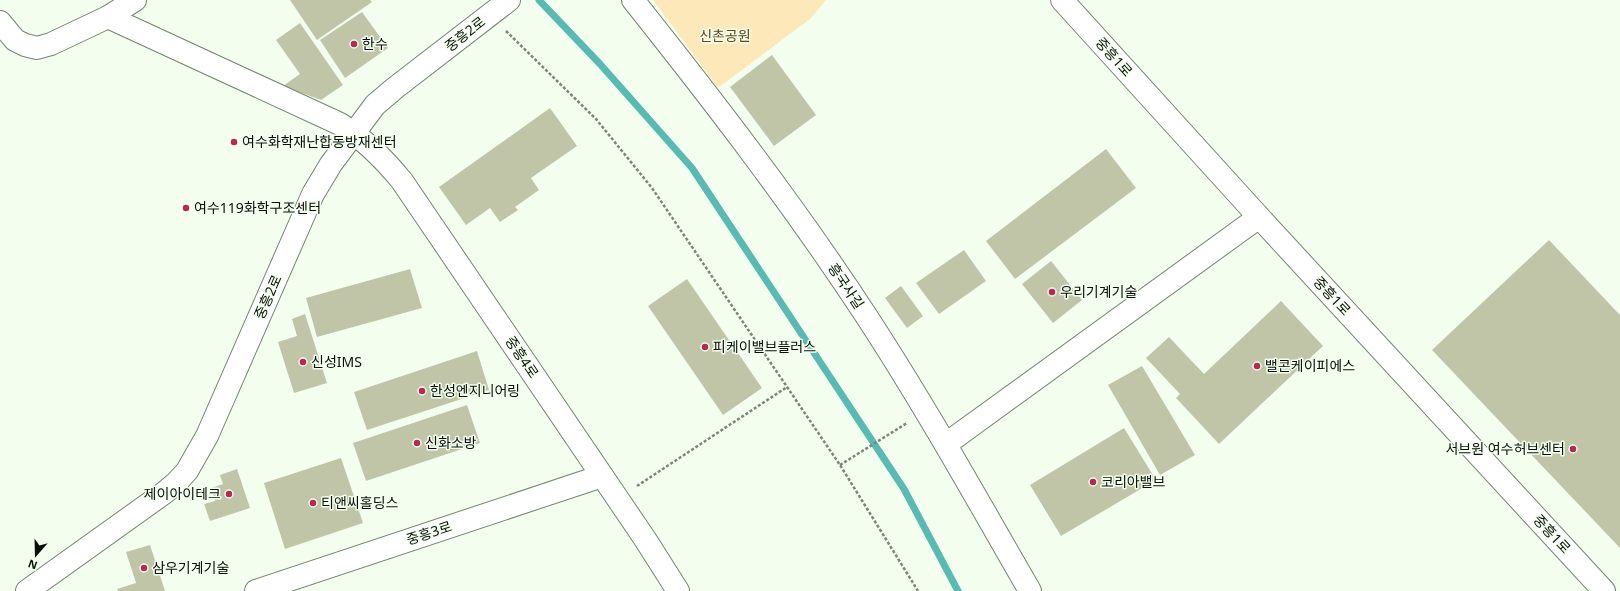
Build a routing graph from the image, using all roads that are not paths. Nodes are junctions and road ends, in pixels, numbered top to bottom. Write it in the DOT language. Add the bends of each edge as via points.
graph roads {
  1 [pos="135,0"];
  2 [pos="509,0"];
  3 [pos="634,0"];
  4 [pos="1062,0"];
  5 [pos="108,17"];
  6 [pos="0,22"];
  7 [pos="354,132"];
  8 [pos="1259,217"];
  9 [pos="946,444"];
  10 [pos="602,476"];
  11 [pos="301,584"];
  12 [pos="28,591"];
  13 [pos="256,591"];
  14 [pos="678,591"];
  15 [pos="1030,591"];
  16 [pos="1604,591"];
  1 -- 5 [label="street"];
  2 -- 7 [label="street, 중흥2로" via="394,88 375,105"];
  3 -- 9 [label="street, 흥국사길" via="769,175 867,317"];
  4 -- 8 [label="street, 중흥1로"];
  5 -- 6 [label="street" via="37,48 15,40"];
  5 -- 7 [label="street, 중흥4로"];
  7 -- 10 [label="street, 중흥4로" via="402,181"];
  7 -- 12 [label="street, 중흥2로" via="314,194 207,436 187,471 164,494"];
  8 -- 9 [label="street"];
  8 -- 16 [label="street, 중흥1로"];
  9 -- 15 [label="street, 흥국사길"];
  10 -- 11 [label="street, 중흥3로"];
  10 -- 14 [label="street, 중흥4로"];
  11 -- 13 [label="street, 중흥3로"];
}
